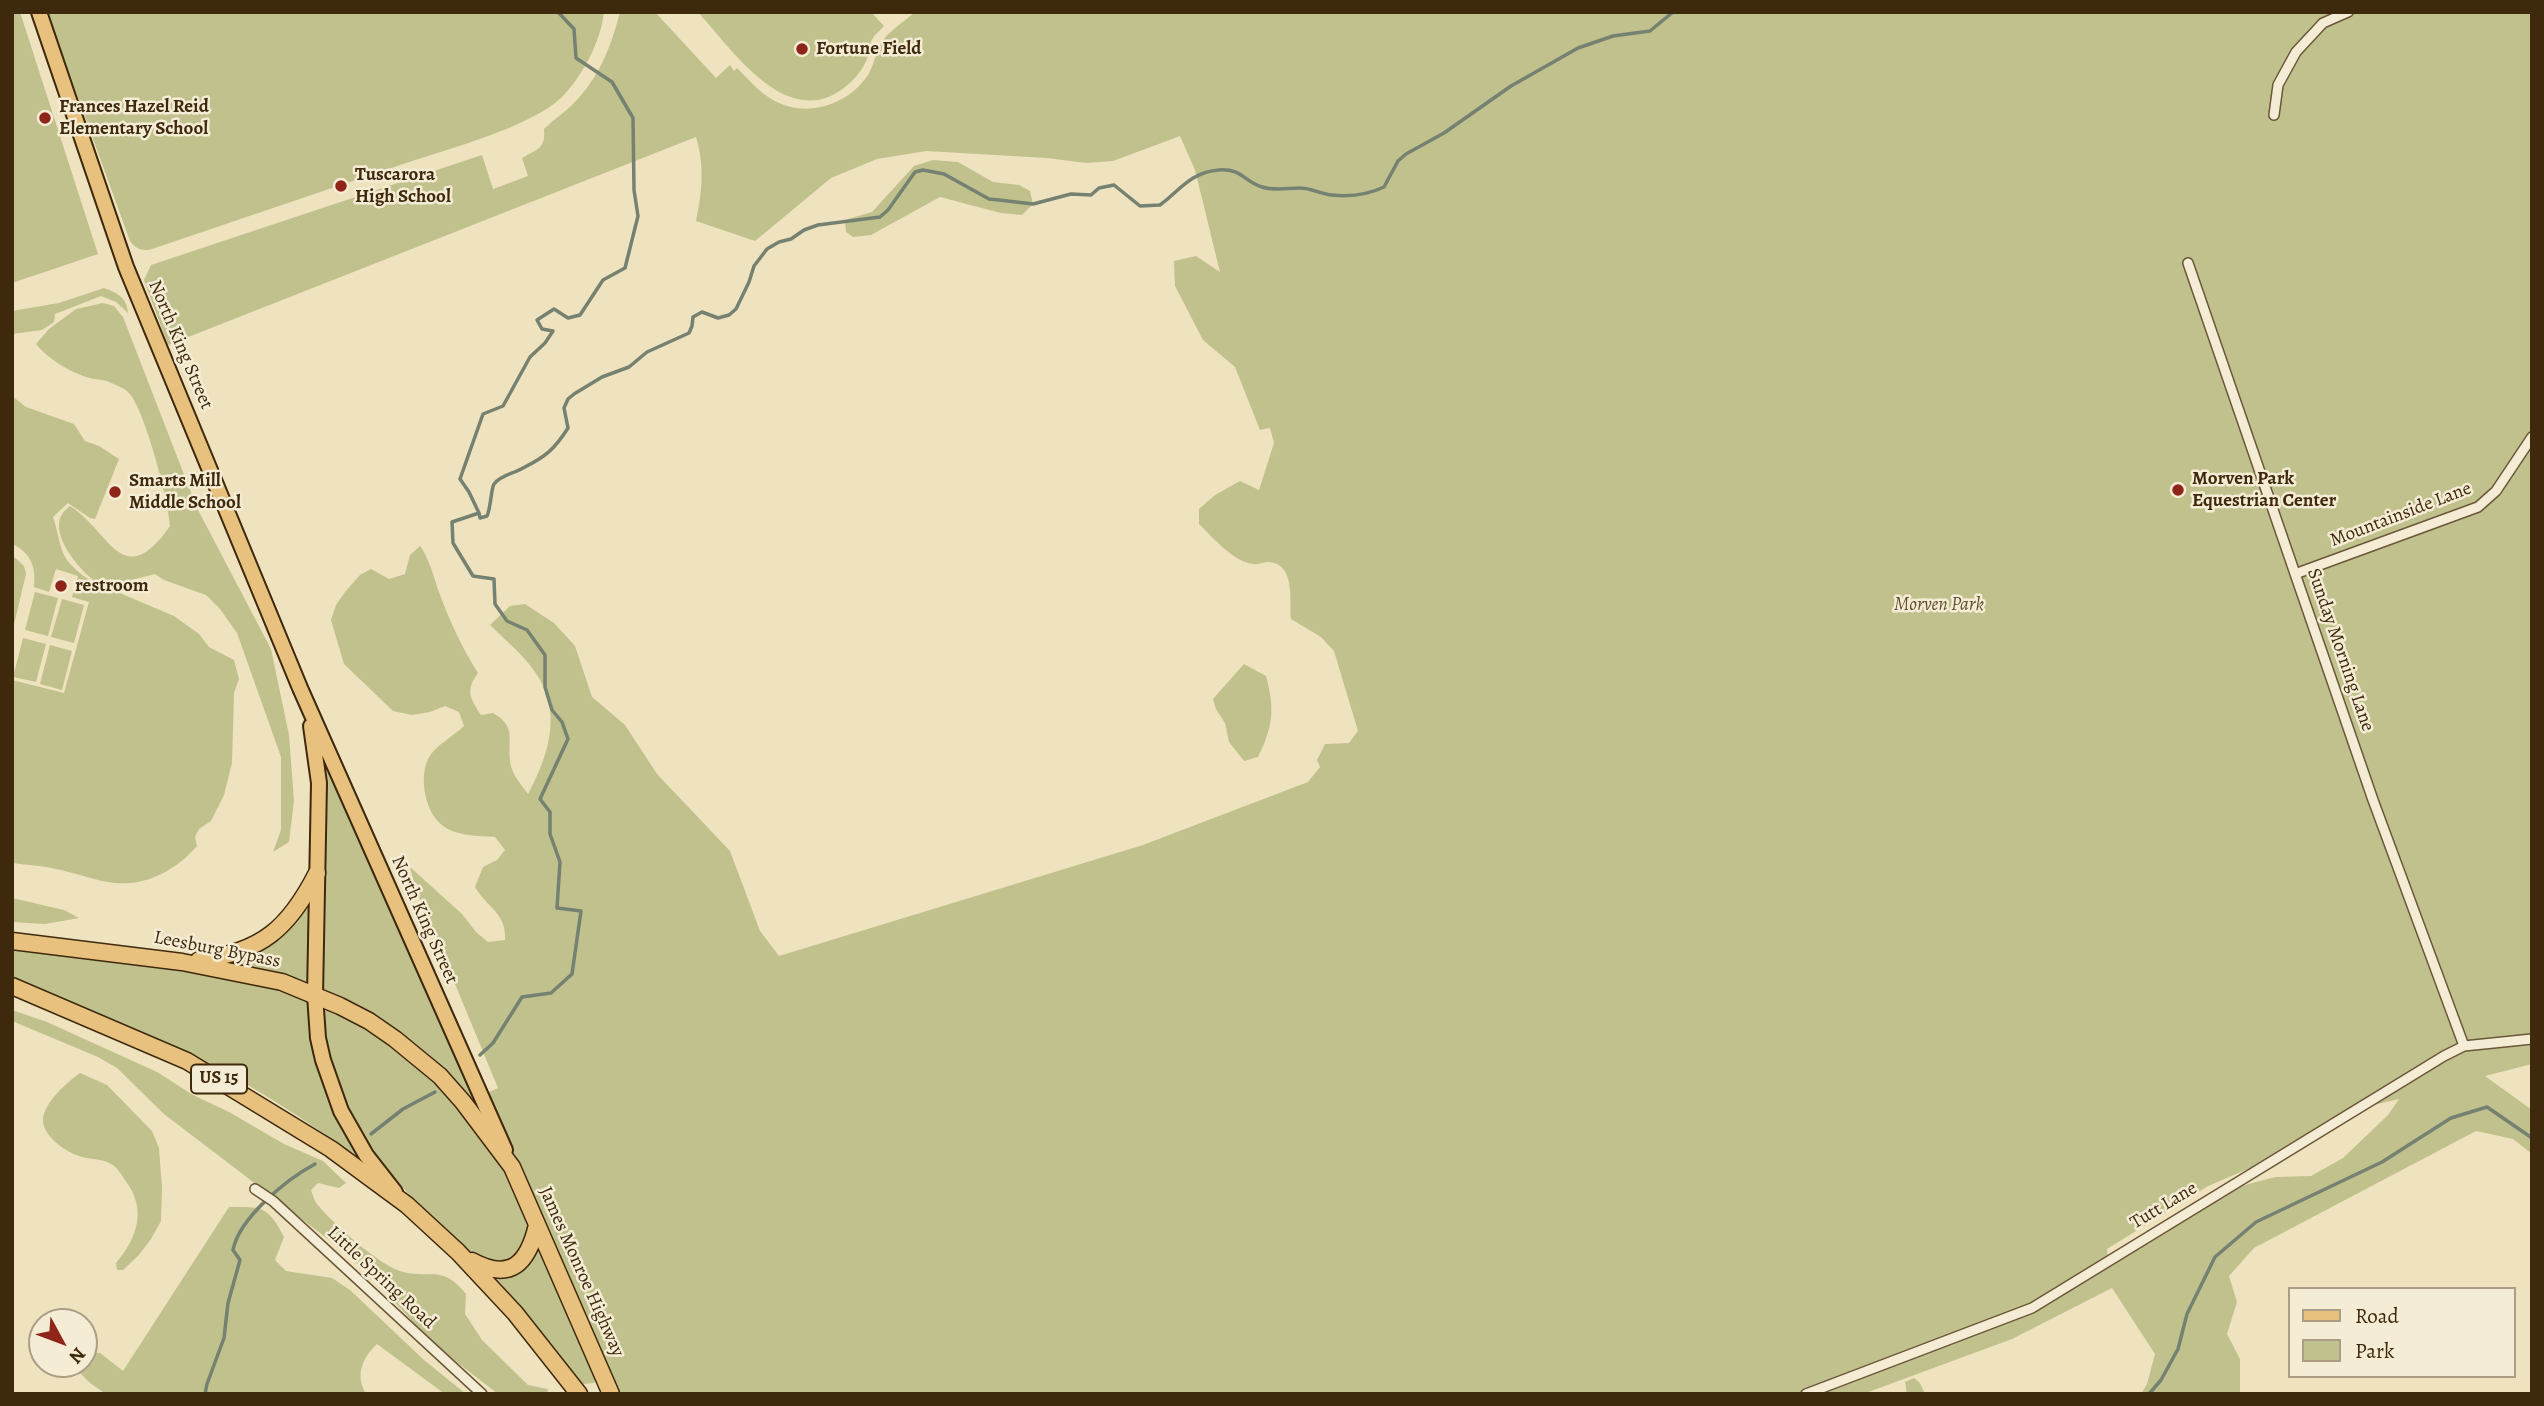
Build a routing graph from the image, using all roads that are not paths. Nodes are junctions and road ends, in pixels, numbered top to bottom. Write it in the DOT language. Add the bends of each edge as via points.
graph roads {
  1 [pos="39,12"];
  2 [pos="2348,12"];
  3 [pos="2274,115"];
  4 [pos="2188,263"];
  5 [pos="2532,437"];
  6 [pos="2295,574"];
  7 [pos="300,688"];
  8 [pos="317,873"];
  9 [pos="12,942"];
  10 [pos="182,962"];
  11 [pos="12,986"];
  12 [pos="315,995"];
  13 [pos="2532,1039"];
  14 [pos="2464,1046"];
  15 [pos="512,1167"];
  16 [pos="255,1189"];
  17 [pos="407,1205"];
  18 [pos="537,1225"];
  19 [pos="458,1252"];
  20 [pos="606,1390"];
  21 [pos="482,1394"];
  22 [pos="579,1394"];
  23 [pos="1806,1394"];
  1 -- 7 [label="main road, North King Street" via="126,267"];
  2 -- 3 [label="street" via="2323,23 2296,52 2278,85"];
  4 -- 6 [label="street, Sunday Morning Lane"];
  5 -- 6 [label="street, Mountainside Lane" via="2496,491 2478,507"];
  6 -- 14 [label="street, Sunday Morning Lane"];
  7 -- 8 [label="main road, North King Street" via="319,776"];
  7 -- 15 [label="main road, North King Street"];
  8 -- 10 [label="highway" via="295,910 268,936 242,952"];
  8 -- 12 [label="main road, North King Street"];
  9 -- 10 [label="highway, Leesburg Bypass"];
  10 -- 12 [label="highway, Leesburg Bypass" via="282,982"];
  11 -- 17 [label="highway, US 15" via="187,1061 331,1149"];
  12 -- 15 [label="highway, Leesburg Bypass" via="369,1021 420,1058 463,1102"];
  12 -- 17 [label="main road, North King Street" via="318,1038 341,1111 366,1155"];
  13 -- 14 [label="street, Tutt Lane"];
  14 -- 23 [label="street, Tutt Lane" via="2032,1308"];
  15 -- 18 [label="highway, James Monroe Highway"];
  16 -- 21 [label="street, Little Spring Road"];
  17 -- 19 [label="highway, US 15"];
  18 -- 19 [label="highway" via="527,1255 509,1268 483,1267"];
  18 -- 20 [label="highway, James Monroe Highway"];
  19 -- 22 [label="highway, US 15" via="515,1313"];
}
